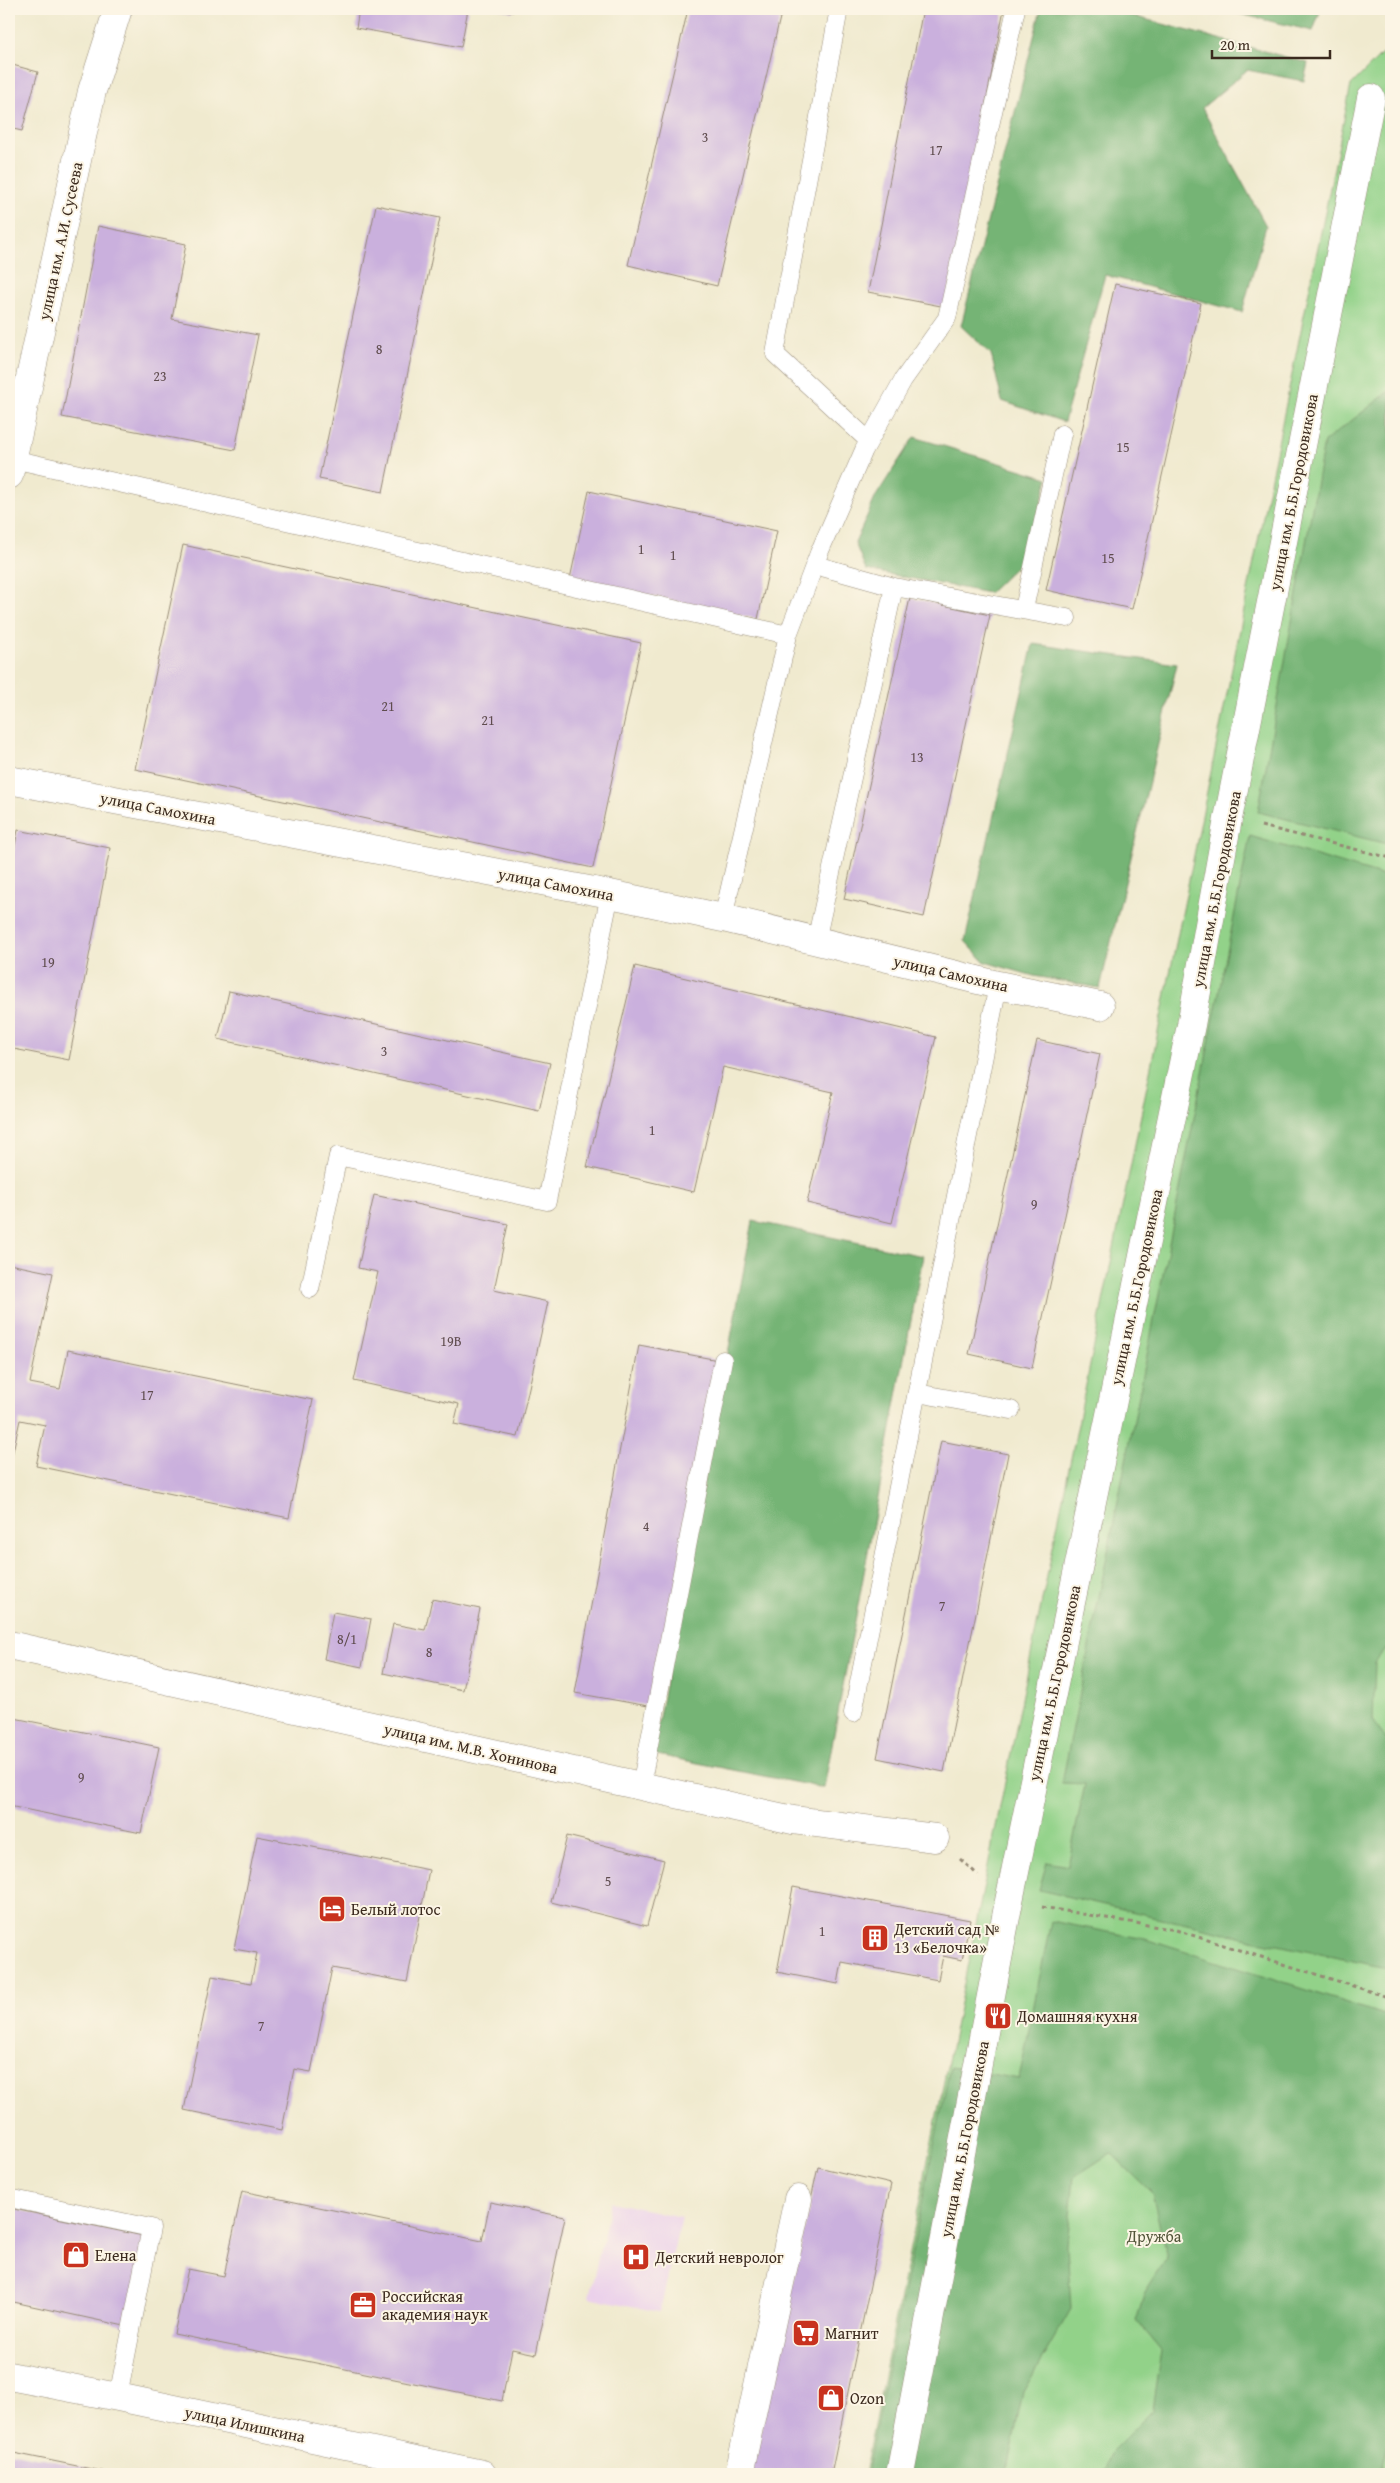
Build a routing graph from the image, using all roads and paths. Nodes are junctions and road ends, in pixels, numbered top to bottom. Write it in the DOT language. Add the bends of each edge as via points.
graph roads {
  1 [pos="118,9"];
  2 [pos="839,9"];
  3 [pos="1016,9"];
  4 [pos="1371,98"];
  5 [pos="1062,434"];
  6 [pos="869,441"];
  7 [pos="11,467"];
  8 [pos="815,565"];
  9 [pos="894,587"];
  10 [pos="1024,609"];
  11 [pos="1067,618"];
  12 [pos="788,635"];
  13 [pos="9,780"];
  14 [pos="1228,818"];
  15 [pos="1391,858"];
  16 [pos="610,894"];
  17 [pos="723,918"];
  18 [pos="816,941"];
  19 [pos="998,985"];
  20 [pos="1100,1006"];
  21 [pos="310,1289"];
  22 [pos="723,1360"];
  23 [pos="917,1393"];
  24 [pos="1012,1410"];
  25 [pos="9,1645"];
  26 [pos="853,1713"];
  27 [pos="641,1786"];
  28 [pos="935,1838"];
  29 [pos="1009,1901"];
  30 [pos="1391,1998"];
  31 [pos="9,2198"];
  32 [pos="798,2198"];
  33 [pos="9,2376"];
  34 [pos="118,2397"];
  35 [pos="482,2474"];
  36 [pos="739,2474"];
  37 [pos="900,2474"];
  1 -- 7 [label="street, улица им. А.И. Сусеева" via="92,91"];
  2 -- 6 [label="lane" via="775,354"];
  3 -- 6 [label="lane" via="947,318 903,380"];
  4 -- 14 [label="street, улица им. Б.Б.Городовикова"];
  5 -- 10 [label="lane"];
  6 -- 8 [label="lane"];
  7 -- 12 [label="lane"];
  8 -- 9 [label="lane"];
  8 -- 12 [label="lane"];
  9 -- 10 [label="lane"];
  9 -- 18 [label="lane"];
  10 -- 11 [label="lane"];
  12 -- 17 [label="lane"];
  13 -- 16 [label="street, улица Самохина"];
  14 -- 15 [label="path"];
  14 -- 29 [label="street, улица им. Б.Б.Городовикова" via="1191,1025"];
  16 -- 17 [label="street, улица Самохина"];
  16 -- 21 [label="lane" via="546,1201 338,1156"];
  17 -- 18 [label="street, улица Самохина"];
  18 -- 19 [label="street, улица Самохина"];
  19 -- 20 [label="street, улица Самохина"];
  19 -- 23 [label="lane"];
  22 -- 27 [label="lane"];
  23 -- 24 [label="lane"];
  23 -- 26 [label="lane"];
  25 -- 27 [label="street, улица им. М.В. Хонинова"];
  27 -- 28 [label="street, улица им. М.В. Хонинова" via="793,1820"];
  28 -- 29 [label="path"];
  29 -- 30 [label="path" via="1176,1930"];
  29 -- 37 [label="street, улица им. Б.Б.Городовикова"];
  31 -- 34 [label="lane" via="151,2228"];
  32 -- 36 [label="street"];
  33 -- 34 [label="street, улица Илишкина"];
  34 -- 35 [label="street, улица Илишкина"];
}
